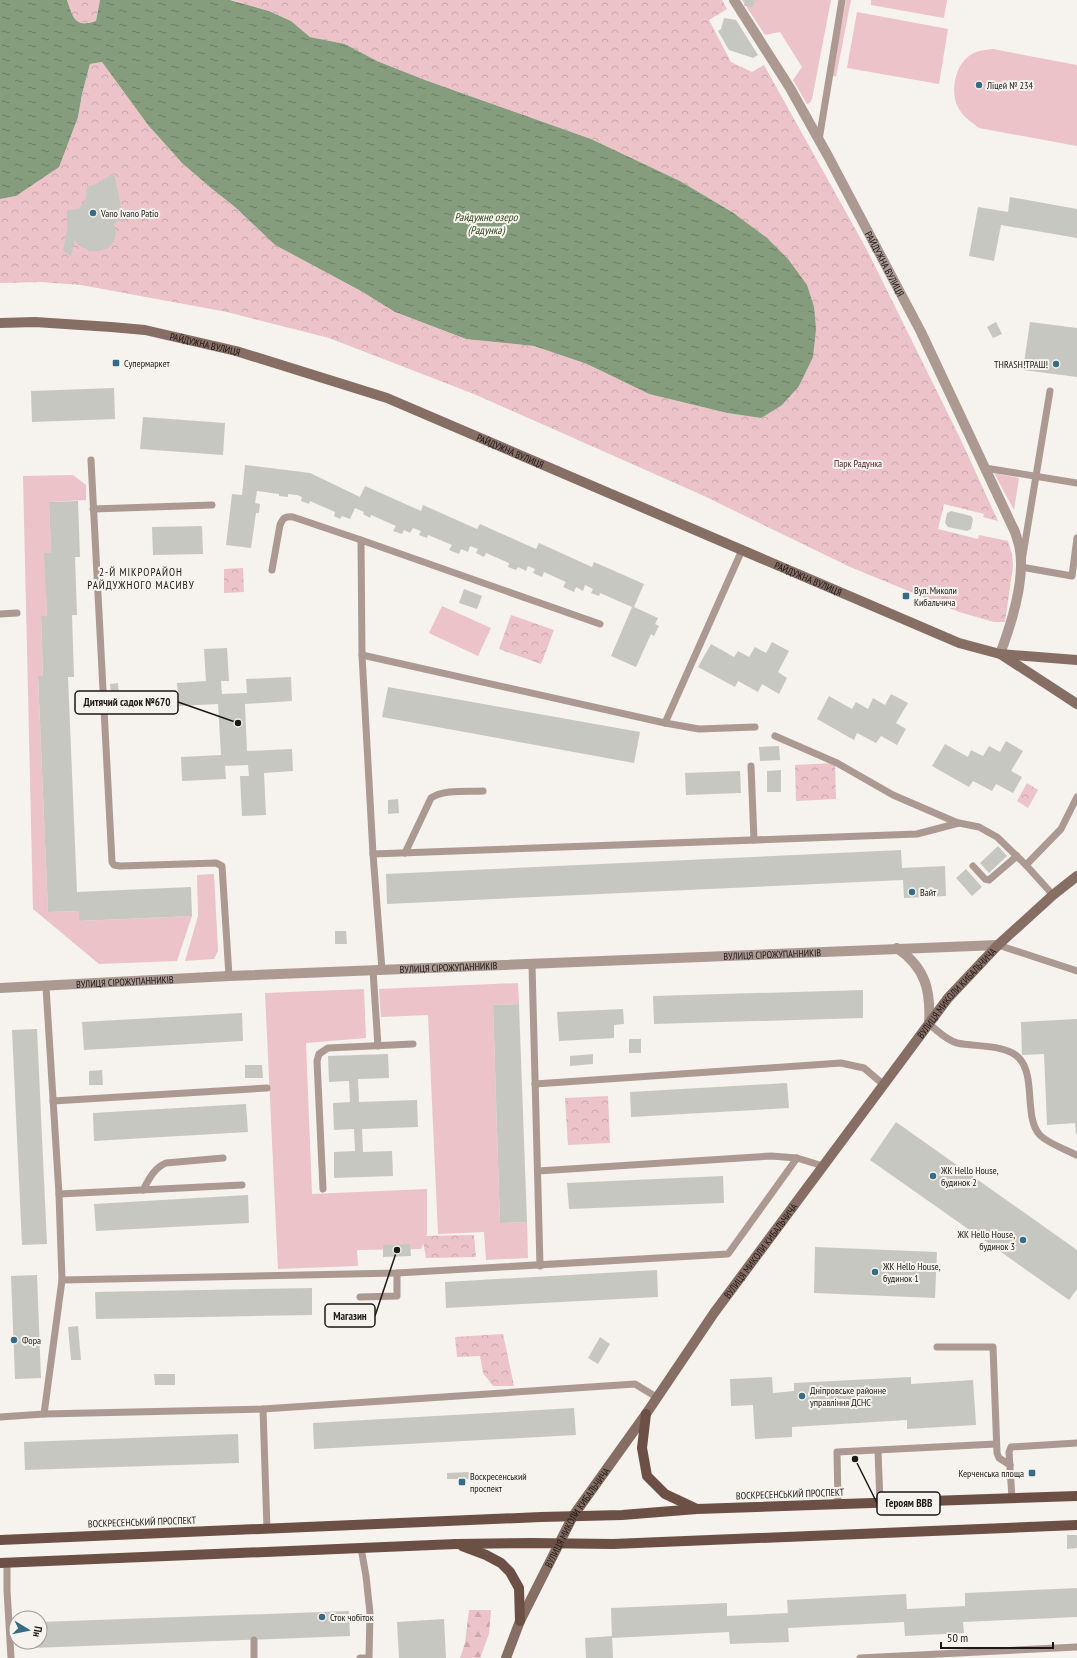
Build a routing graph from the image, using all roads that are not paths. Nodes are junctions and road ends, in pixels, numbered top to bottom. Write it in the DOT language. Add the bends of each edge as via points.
graph roads {
  1 [pos="734,0"];
  2 [pos="842,0"];
  3 [pos="819,140"];
  4 [pos="0,323"];
  5 [pos="1050,391"];
  6 [pos="91,460"];
  7 [pos="985,468"];
  8 [pos="1037,477"];
  9 [pos="1077,483"];
  10 [pos="212,505"];
  11 [pos="93,509"];
  12 [pos="1077,538"];
  13 [pos="361,540"];
  14 [pos="742,550"];
  15 [pos="1021,567"];
  16 [pos="272,570"];
  17 [pos="17,613"];
  18 [pos="0,614"];
  19 [pos="600,624"];
  20 [pos="1000,654"];
  21 [pos="362,655"];
  22 [pos="1077,660"];
  23 [pos="1077,704"];
  24 [pos="665,724"];
  25 [pos="755,727"];
  26 [pos="775,736"];
  27 [pos="751,766"];
  28 [pos="483,791"];
  29 [pos="1077,797"];
  30 [pos="959,823"];
  31 [pos="754,840"];
  32 [pos="404,853"];
  33 [pos="372,854"];
  34 [pos="1017,856"];
  35 [pos="1026,865"];
  36 [pos="973,866"];
  37 [pos="1077,866"];
  38 [pos="1077,876"];
  39 [pos="1068,882"];
  40 [pos="1053,895"];
  41 [pos="998,945"];
  42 [pos="897,948"];
  43 [pos="532,965"];
  44 [pos="377,971"];
  45 [pos="1077,971"];
  46 [pos="229,976"];
  47 [pos="46,987"];
  48 [pos="0,988"];
  49 [pos="930,1024"];
  50 [pos="413,1044"];
  51 [pos="378,1046"];
  52 [pos="535,1084"];
  53 [pos="884,1085"];
  54 [pos="267,1088"];
  55 [pos="53,1101"];
  56 [pos="1076,1155"];
  57 [pos="224,1158"];
  58 [pos="797,1158"];
  59 [pos="823,1166"];
  60 [pos="538,1171"];
  61 [pos="242,1185"];
  62 [pos="323,1189"];
  63 [pos="142,1190"];
  64 [pos="59,1194"];
  65 [pos="540,1266"];
  66 [pos="397,1272"];
  67 [pos="62,1280"];
  68 [pos="360,1297"];
  69 [pos="937,1347"];
  70 [pos="658,1398"];
  71 [pos="263,1409"];
  72 [pos="44,1414"];
  73 [pos="646,1414"];
  74 [pos="0,1417"];
  75 [pos="1077,1442"];
  76 [pos="996,1444"];
  77 [pos="878,1451"];
  78 [pos="1010,1465"];
  79 [pos="1077,1496"];
  80 [pos="1012,1498"];
  81 [pos="880,1503"];
  82 [pos="838,1504"];
  83 [pos="697,1509"];
  84 [pos="573,1516"];
  85 [pos="1077,1525"];
  86 [pos="267,1529"];
  87 [pos="0,1540"];
  88 [pos="559,1543"];
  89 [pos="456,1544"];
  90 [pos="361,1548"];
  91 [pos="3,1563"];
  92 [pos="520,1621"];
  93 [pos="254,1640"];
  94 [pos="1077,1647"];
  95 [pos="962,1655"];
  96 [pos="11,1658"];
  97 [pos="254,1658"];
  98 [pos="360,1658"];
  99 [pos="506,1658"];
  100 [pos="860,1658"];
  1 -- 3 [label="street, РАЙДУЖНА ВУЛИЦЯ" via="790,88"];
  2 -- 3 [label="lane"];
  3 -- 7 [label="street, РАЙДУЖНА ВУЛИЦЯ" via="921,332"];
  4 -- 14 [label="street, РАЙДУЖНА ВУЛИЦЯ" via="35,322 144,330 244,354 387,398"];
  5 -- 8 [label="lane"];
  6 -- 11 [label="lane"];
  7 -- 8 [label="lane"];
  7 -- 15 [label="street, РАЙДУЖНА ВУЛИЦЯ" via="1015,532 1020,549"];
  8 -- 9 [label="lane"];
  8 -- 15 [label="lane"];
  10 -- 11 [label="lane"];
  11 -- 46 [label="lane" via="112,862 120,866 216,863 222,866"];
  12 -- 15 [label="lane" via="1072,576"];
  13 -- 16 [label="lane" via="287,516 283,518 280,526"];
  13 -- 19 [label="lane"];
  13 -- 21 [label="lane"];
  14 -- 20 [label="street, РАЙДУЖНА ВУЛИЦЯ" via="959,643"];
  14 -- 24 [label="lane"];
  15 -- 20 [label="street, РАЙДУЖНА ВУЛИЦЯ" via="1012,622"];
  17 -- 18 [label="lane"];
  20 -- 22 [label="street, РАЙДУЖНА ВУЛИЦЯ"];
  20 -- 23 [label="street, РАЙДУЖНА ВУЛИЦЯ"];
  21 -- 24 [label="lane"];
  21 -- 33 [label="lane"];
  24 -- 25 [label="lane" via="699,729"];
  26 -- 30 [label="lane" via="838,763 893,795"];
  27 -- 31 [label="lane"];
  28 -- 32 [label="lane" via="445,793 431,798"];
  29 -- 35 [label="lane" via="1061,829"];
  30 -- 31 [label="lane" via="917,834"];
  30 -- 34 [label="lane" via="979,827 997,837"];
  31 -- 32 [label="lane"];
  32 -- 33 [label="lane"];
  33 -- 44 [label="lane"];
  34 -- 35 [label="lane"];
  34 -- 36 [label="lane" via="989,880 984,879"];
  35 -- 40 [label="lane"];
  37 -- 39 [label="street, ВУЛИЦЯ МИКОЛИ КИБАЛЬЧИЧА"];
  38 -- 39 [label="street, ВУЛИЦЯ МИКОЛИ КИБАЛЬЧИЧА"];
  39 -- 40 [label="street, ВУЛИЦЯ МИКОЛИ КИБАЛЬЧИЧА"];
  40 -- 41 [label="street, ВУЛИЦЯ МИКОЛИ КИБАЛЬЧИЧА"];
  41 -- 42 [label="street, ВУЛИЦЯ СІРОЖУПАННИКІВ"];
  41 -- 45 [label="lane"];
  41 -- 49 [label="street, ВУЛИЦЯ МИКОЛИ КИБАЛЬЧИЧА" via="948,998"];
  42 -- 43 [label="street, ВУЛИЦЯ СІРОЖУПАННИКІВ"];
  42 -- 49 [label="street" via="908,956 927,985 930,996"];
  43 -- 44 [label="street, ВУЛИЦЯ СІРОЖУПАННИКІВ"];
  43 -- 52 [label="lane"];
  44 -- 46 [label="street, ВУЛИЦЯ СІРОЖУПАННИКІВ"];
  44 -- 51 [label="lane"];
  46 -- 47 [label="street, ВУЛИЦЯ СІРОЖУПАННИКІВ"];
  47 -- 48 [label="street, ВУЛИЦЯ СІРОЖУПАННИКІВ"];
  47 -- 55 [label="lane"];
  49 -- 53 [label="street, ВУЛИЦЯ МИКОЛИ КИБАЛЬЧИЧА"];
  49 -- 56 [label="lane" via="956,1042 1014,1053 1026,1069 1034,1124 1039,1135"];
  50 -- 51 [label="lane"];
  51 -- 62 [label="lane" via="328,1048 319,1054 317,1061"];
  52 -- 53 [label="lane" via="841,1063 864,1068"];
  52 -- 60 [label="lane"];
  53 -- 59 [label="street, ВУЛИЦЯ МИКОЛИ КИБАЛЬЧИЧА"];
  54 -- 55 [label="lane"];
  55 -- 64 [label="lane"];
  57 -- 63 [label="lane" via="166,1163 159,1166"];
  58 -- 59 [label="lane"];
  58 -- 60 [label="lane" via="771,1156"];
  58 -- 65 [label="lane" via="728,1254"];
  59 -- 70 [label="street, ВУЛИЦЯ МИКОЛИ КИБАЛЬЧИЧА" via="714,1313"];
  60 -- 65 [label="lane"];
  61 -- 63 [label="lane"];
  63 -- 64 [label="lane"];
  64 -- 67 [label="lane"];
  65 -- 66 [label="lane"];
  66 -- 67 [label="lane"];
  66 -- 68 [label="lane" via="397,1296"];
  67 -- 72 [label="lane"];
  69 -- 76 [label="lane" via="993,1347"];
  70 -- 71 [label="lane" via="635,1384"];
  70 -- 73 [label="street, ВУЛИЦЯ МИКОЛИ КИБАЛЬЧИЧА"];
  71 -- 72 [label="lane"];
  71 -- 86 [label="lane"];
  72 -- 74 [label="lane"];
  73 -- 83 [label="main road" via="642,1448 647,1476 665,1494"];
  73 -- 84 [label="street, ВУЛИЦЯ МИКОЛИ КИБАЛЬЧИЧА"];
  75 -- 78 [label="lane" via="1011,1447"];
  76 -- 77 [label="lane"];
  76 -- 78 [label="lane" via="998,1458"];
  77 -- 81 [label="lane"];
  77 -- 82 [label="lane" via="837,1452"];
  78 -- 80 [label="lane"];
  79 -- 80 [label="main road, ВОСКРЕСЕНСЬКИЙ ПРОСПЕКТ"];
  80 -- 81 [label="main road, ВОСКРЕСЕНСЬКИЙ ПРОСПЕКТ"];
  81 -- 82 [label="main road, ВОСКРЕСЕНСЬКИЙ ПРОСПЕКТ"];
  82 -- 83 [label="main road, ВОСКРЕСЕНСЬКИЙ ПРОСПЕКТ"];
  83 -- 84 [label="main road, ВОСКРЕСЕНСЬКИЙ ПРОСПЕКТ"];
  84 -- 86 [label="main road, ВОСКРЕСЕНСЬКИЙ ПРОСПЕКТ"];
  84 -- 88 [label="street, ВУЛИЦЯ МИКОЛИ КИБАЛЬЧИЧА"];
  85 -- 88 [label="main road" via="613,1544"];
  86 -- 87 [label="main road, ВОСКРЕСЕНСЬКИЙ ПРОСПЕКТ"];
  88 -- 89 [label="main road"];
  88 -- 92 [label="street, ВУЛИЦЯ МИКОЛИ КИБАЛЬЧИЧА"];
  89 -- 90 [label="main road"];
  89 -- 92 [label="main road" via="502,1563 510,1572 519,1588"];
  90 -- 91 [label="main road"];
  90 -- 98 [label="lane" via="370,1613 369,1658"];
  91 -- 96 [label="lane"];
  92 -- 99 [label="street, ВУЛИЦЯ МИКОЛИ КИБАЛЬЧИЧА"];
  93 -- 97 [label="lane"];
  94 -- 95 [label="lane"];
  95 -- 100 [label="lane"];
}
